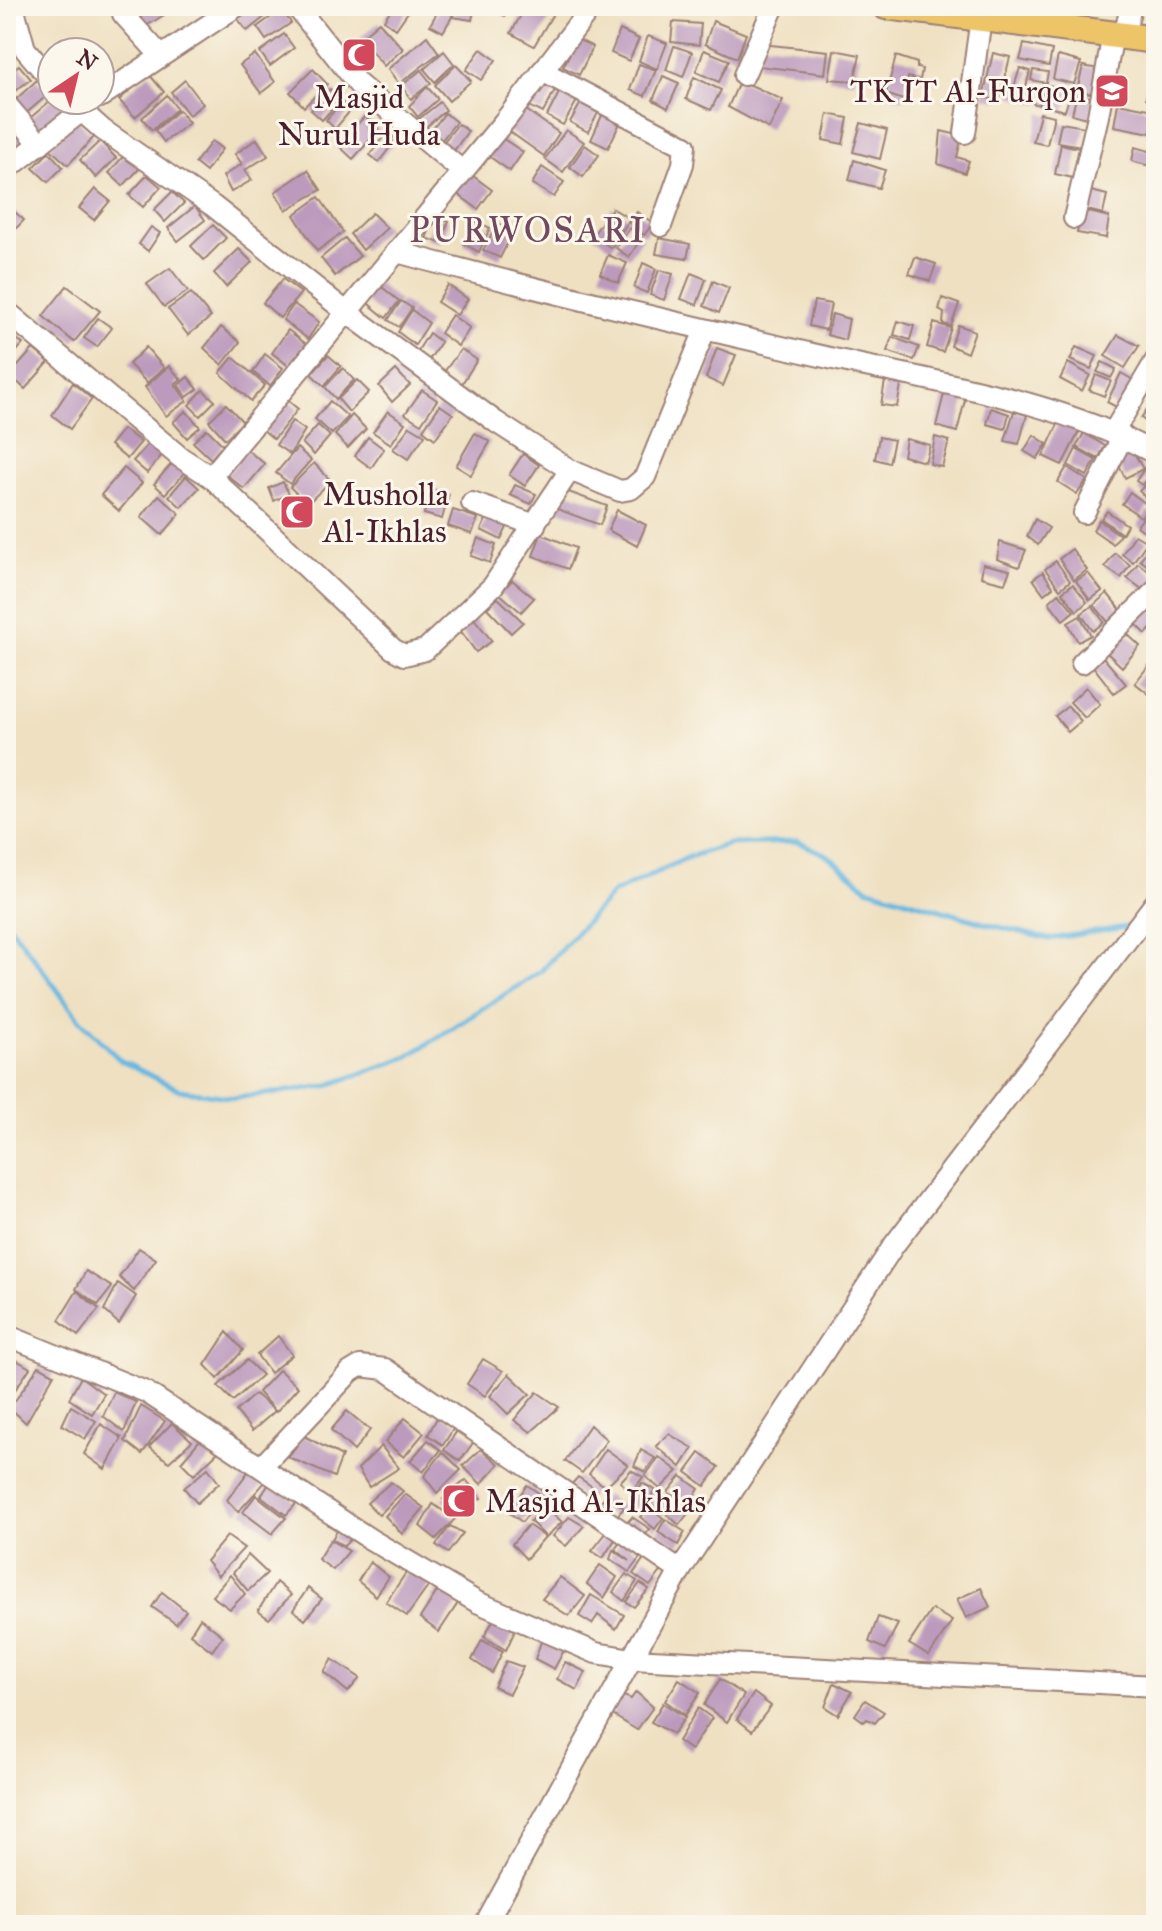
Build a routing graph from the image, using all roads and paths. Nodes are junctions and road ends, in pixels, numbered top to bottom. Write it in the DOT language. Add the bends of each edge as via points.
graph roads {
  1 [pos="13,6"];
  2 [pos="122,6"];
  3 [pos="237,6"];
  4 [pos="296,6"];
  5 [pos="592,6"];
  6 [pos="774,6"];
  7 [pos="886,6"];
  8 [pos="1131,6"];
  9 [pos="1023,14"];
  10 [pos="981,18"];
  11 [pos="1119,35"];
  12 [pos="1156,40"];
  13 [pos="16,45"];
  14 [pos="161,56"];
  15 [pos="36,65"];
  16 [pos="542,71"];
  17 [pos="744,75"];
  18 [pos="116,84"];
  19 [pos="6,104"];
  20 [pos="71,116"];
  21 [pos="103,116"];
  22 [pos="965,133"];
  23 [pos="40,144"];
  24 [pos="6,170"];
  25 [pos="462,171"];
  26 [pos="1074,218"];
  27 [pos="661,226"];
  28 [pos="397,252"];
  29 [pos="6,311"];
  30 [pos="345,311"];
  31 [pos="705,330"];
  32 [pos="1156,360"];
  33 [pos="1119,434"];
  34 [pos="1156,454"];
  35 [pos="570,470"];
  36 [pos="211,477"];
  37 [pos="472,503"];
  38 [pos="1084,513"];
  39 [pos="535,525"];
  40 [pos="1156,590"];
  41 [pos="1082,663"];
  42 [pos="1156,902"];
  43 [pos="6,1335"];
  44 [pos="263,1465"];
  45 [pos="680,1571"];
  46 [pos="632,1659"];
  47 [pos="1156,1686"];
  48 [pos="485,1925"];
  1 -- 13 [label="street"];
  2 -- 14 [label="street" via="123,14"];
  3 -- 14 [label="street"];
  4 -- 25 [label="street" via="358,84"];
  5 -- 16 [label="street"];
  6 -- 17 [label="street"];
  7 -- 10 [label="main road"];
  8 -- 11 [label="street"];
  9 -- 10 [label="main road"];
  9 -- 11 [label="main road"];
  10 -- 22 [label="street"];
  11 -- 12 [label="main road"];
  11 -- 26 [label="street"];
  13 -- 15 [label="street"];
  14 -- 18 [label="street"];
  16 -- 25 [label="street"];
  16 -- 27 [label="street" via="682,143 685,156"];
  19 -- 23 [label="street"];
  20 -- 23 [label="street"];
  21 -- 30 [label="street"];
  23 -- 24 [label="street"];
  25 -- 28 [label="street"];
  28 -- 30 [label="street"];
  28 -- 31 [label="street"];
  29 -- 36 [label="street"];
  30 -- 35 [label="street"];
  30 -- 36 [label="street"];
  31 -- 33 [label="street" via="1021,402"];
  31 -- 35 [label="street" via="639,485 620,491"];
  32 -- 33 [label="street"];
  33 -- 34 [label="street"];
  33 -- 38 [label="street"];
  35 -- 39 [label="street"];
  36 -- 39 [label="street" via="404,655 425,650 493,586"];
  37 -- 39 [label="street"];
  40 -- 41 [label="street"];
  42 -- 45 [label="street" via="894,1245"];
  43 -- 44 [label="street" via="146,1392"];
  44 -- 45 [label="street" via="350,1372 371,1365 385,1369"];
  44 -- 46 [label="street" via="370,1539 477,1602 596,1653"];
  45 -- 46 [label="street"];
  46 -- 47 [label="street"];
  46 -- 48 [label="street"];
}
